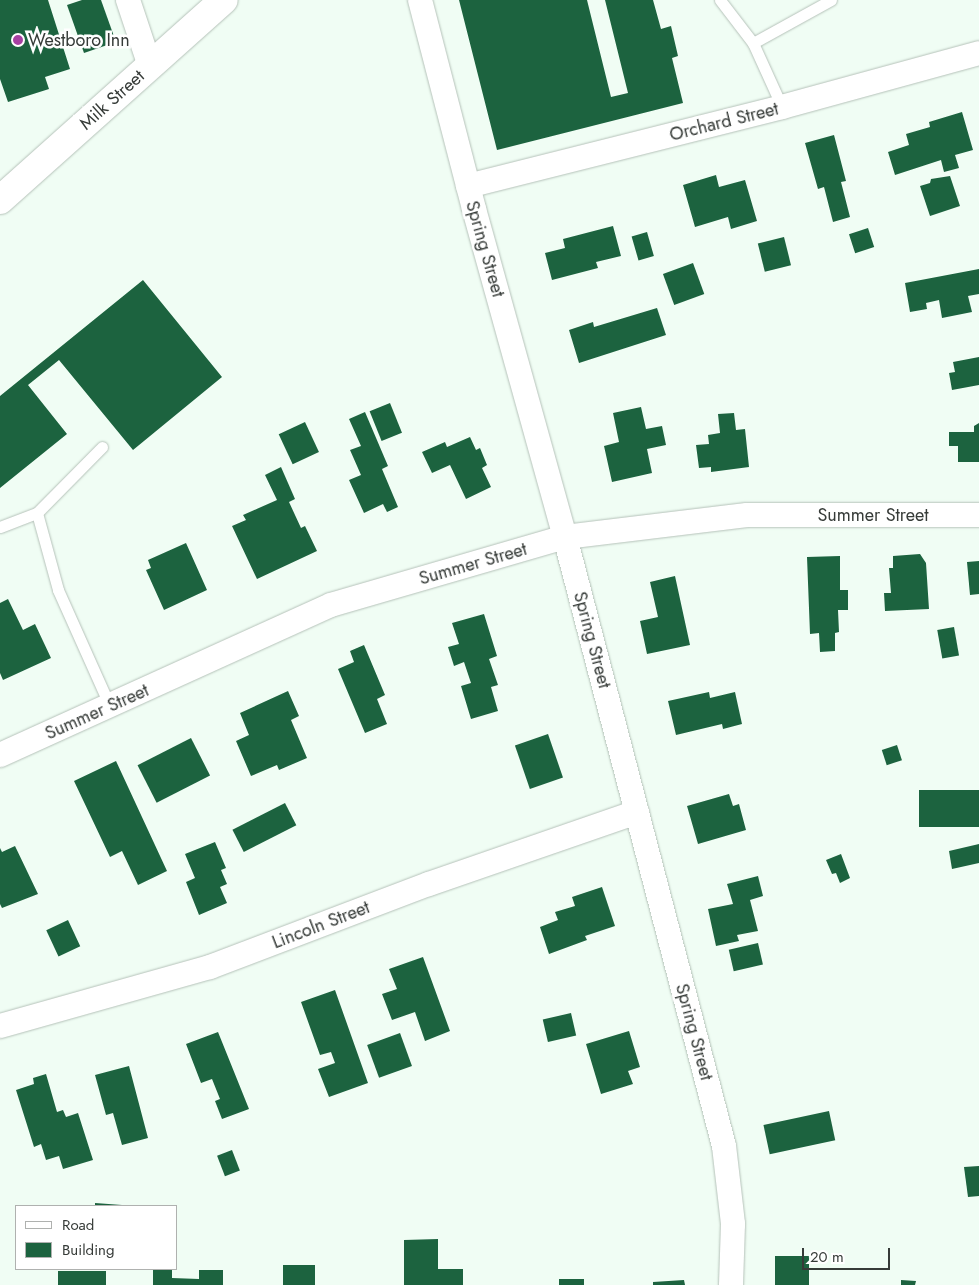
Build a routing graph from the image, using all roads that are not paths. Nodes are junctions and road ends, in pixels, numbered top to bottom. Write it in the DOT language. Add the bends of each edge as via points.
graph roads {
  1 [pos="128,0"];
  2 [pos="224,0"];
  3 [pos="420,0"];
  4 [pos="720,0"];
  5 [pos="831,0"];
  6 [pos="753,43"];
  7 [pos="979,53"];
  8 [pos="150,66"];
  9 [pos="782,107"];
  10 [pos="468,186"];
  11 [pos="0,200"];
  12 [pos="102,447"];
  13 [pos="38,513"];
  14 [pos="979,515"];
  15 [pos="0,527"];
  16 [pos="565,537"];
  17 [pos="110,706"];
  18 [pos="0,755"];
  19 [pos="637,812"];
  20 [pos="0,1026"];
  21 [pos="731,1285"];
  1 -- 8 [label="street"];
  2 -- 8 [label="main road, Milk Street"];
  3 -- 10 [label="street, Spring Street"];
  4 -- 6 [label="lane"];
  5 -- 6 [label="lane"];
  6 -- 9 [label="lane"];
  7 -- 9 [label="street, Orchard Street"];
  8 -- 11 [label="main road, Milk Street"];
  9 -- 10 [label="street, Orchard Street"];
  10 -- 16 [label="street, Spring Street"];
  12 -- 13 [label="lane"];
  13 -- 15 [label="lane"];
  13 -- 17 [label="lane" via="58,590"];
  14 -- 16 [label="street, Summer Street" via="746,515"];
  16 -- 17 [label="street, Summer Street" via="331,605"];
  16 -- 19 [label="street, Spring Street"];
  17 -- 18 [label="street, Summer Street"];
  19 -- 20 [label="street, Lincoln Street" via="429,884 210,967"];
  19 -- 21 [label="street, Spring Street" via="724,1146 733,1224"];
}
